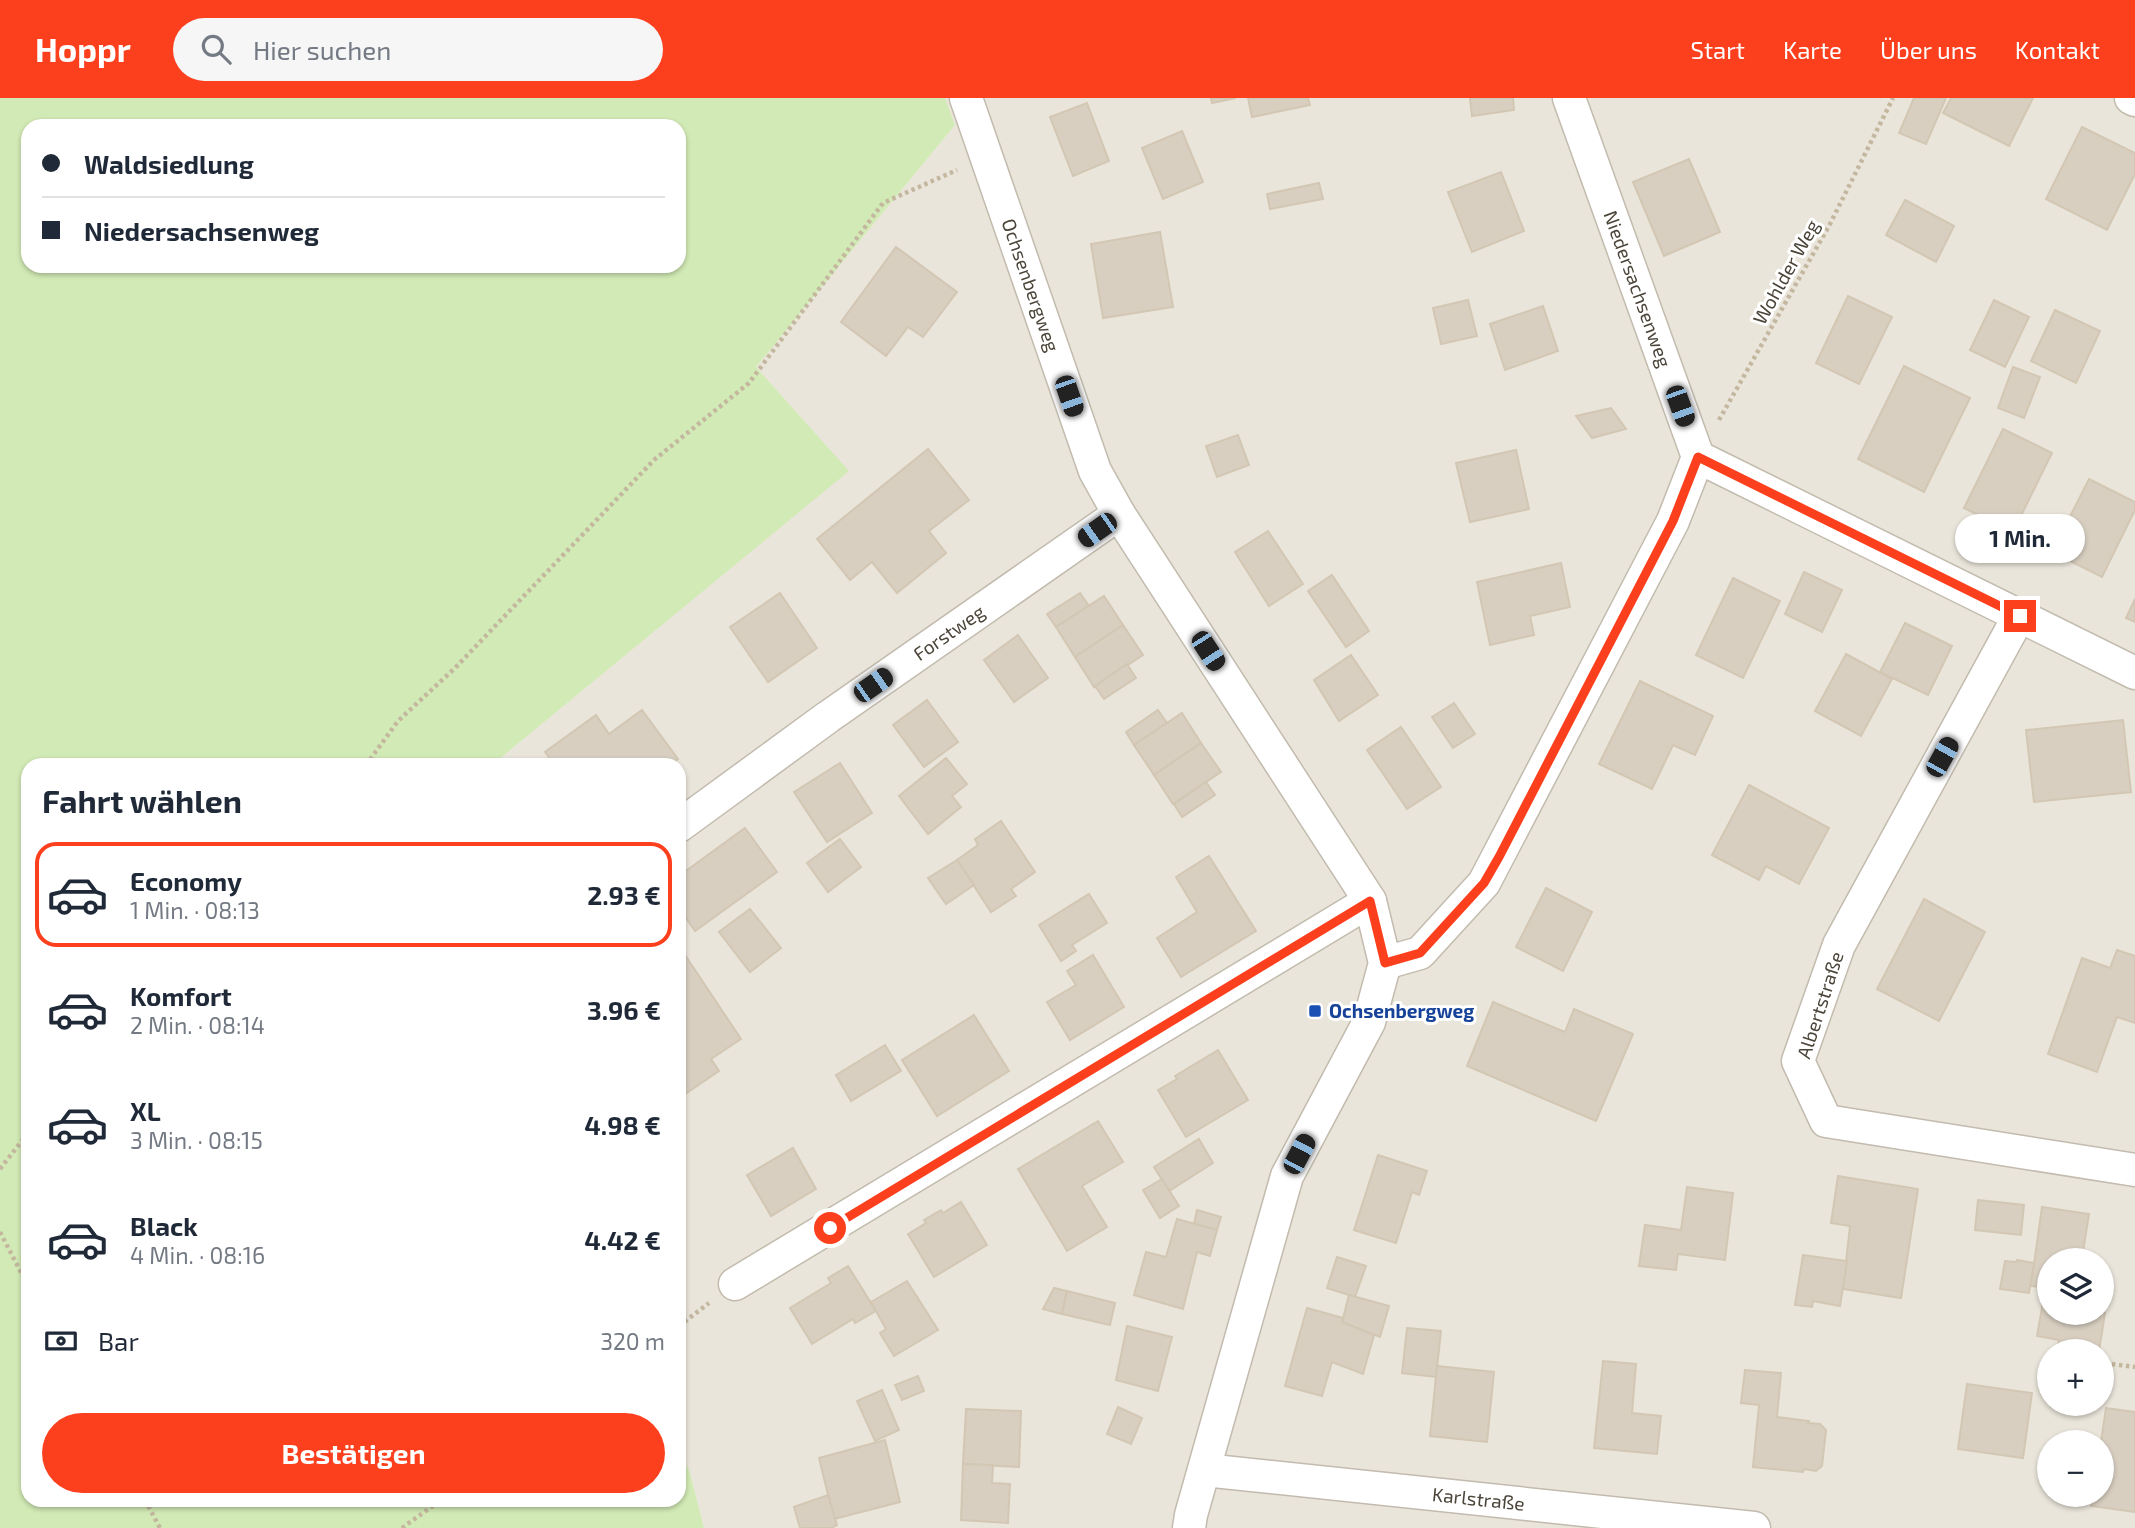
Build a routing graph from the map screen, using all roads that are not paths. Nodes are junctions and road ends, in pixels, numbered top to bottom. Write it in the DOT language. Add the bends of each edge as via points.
graph roads {
  1 [pos="966,98"];
  2 [pos="1569,98"];
  3 [pos="1698,457"];
  4 [pos="1119,514"];
  5 [pos="2020,616"];
  6 [pos="2135,673"];
  7 [pos="686,821"];
  8 [pos="1370,901"];
  9 [pos="1385,963"];
  10 [pos="2135,1170"];
  11 [pos="735,1284"];
  12 [pos="1204,1470"];
  13 [pos="1665,1523"];
  14 [pos="1189,1528"];
  15 [pos="1755,1528"];
  1 -- 4 [label="street, Ochsenbergweg" via="1094,471"];
  2 -- 3 [label="street, Niedersachsenweg"];
  3 -- 5 [label="street"];
  3 -- 9 [label="street" via="1673,521 1484,883 1420,953"];
  4 -- 7 [label="street, Forstweg"];
  4 -- 8 [label="street, Ochsenbergweg"];
  5 -- 6 [label="street"];
  5 -- 10 [label="street, Albertstraße" via="1839,946 1798,1061 1826,1121"];
  8 -- 9 [label="street, Ochsenbergweg"];
  8 -- 11 [label="street"];
  9 -- 12 [label="street, Ochsenbergweg" via="1369,1022 1287,1176"];
  12 -- 13 [label="street, Karlstraße"];
  12 -- 14 [label="street, Ochsenbergweg"];
  13 -- 15 [label="street, Karlstraße"];
}
